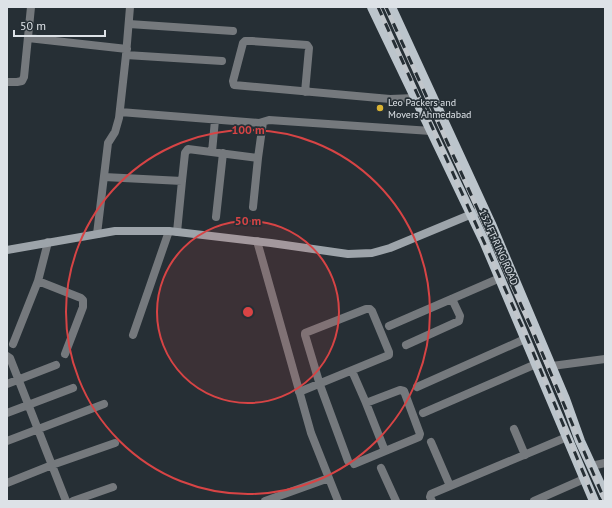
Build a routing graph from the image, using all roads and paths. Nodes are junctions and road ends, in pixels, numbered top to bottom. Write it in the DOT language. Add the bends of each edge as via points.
graph roads {
  1 [pos="31,7"];
  2 [pos="130,7"];
  3 [pos="372,7"];
  4 [pos="391,7"];
  5 [pos="128,24"];
  6 [pos="233,31"];
  7 [pos="28,38"];
  8 [pos="127,52"];
  9 [pos="222,61"];
  10 [pos="7,82"];
  11 [pos="305,92"];
  12 [pos="415,98"];
  13 [pos="120,112"];
  14 [pos="215,120"];
  15 [pos="263,122"];
  16 [pos="431,132"];
  17 [pos="212,152"];
  18 [pos="223,153"];
  19 [pos="258,158"];
  20 [pos="104,177"];
  21 [pos="182,181"];
  22 [pos="253,207"];
  23 [pos="484,209"];
  24 [pos="472,214"];
  25 [pos="216,217"];
  26 [pos="173,232"];
  27 [pos="97,234"];
  28 [pos="257,241"];
  29 [pos="48,242"];
  30 [pos="7,250"];
  31 [pos="500,278"];
  32 [pos="38,281"];
  33 [pos="452,299"];
  34 [pos="389,326"];
  35 [pos="133,335"];
  36 [pos="525,338"];
  37 [pos="13,344"];
  38 [pos="406,345"];
  39 [pos="65,354"];
  40 [pos="7,356"];
  41 [pos="605,359"];
  42 [pos="536,364"];
  43 [pos="56,365"];
  44 [pos="552,366"];
  45 [pos="352,371"];
  46 [pos="19,380"];
  47 [pos="7,384"];
  48 [pos="320,385"];
  49 [pos="417,387"];
  50 [pos="72,388"];
  51 [pos="299,392"];
  52 [pos="366,403"];
  53 [pos="29,404"];
  54 [pos="104,404"];
  55 [pos="7,413"];
  56 [pos="423,413"];
  57 [pos="38,429"];
  58 [pos="514,429"];
  59 [pos="567,437"];
  60 [pos="7,441"];
  61 [pos="431,442"];
  62 [pos="115,443"];
  63 [pos="385,451"];
  64 [pos="525,454"];
  65 [pos="605,463"];
  66 [pos="52,465"];
  67 [pos="591,466"];
  68 [pos="381,468"];
  69 [pos="329,478"];
  70 [pos="584,479"];
  71 [pos="7,484"];
  72 [pos="450,486"];
  73 [pos="113,487"];
  74 [pos="605,496"];
  75 [pos="66,501"];
  76 [pos="73,501"];
  77 [pos="265,501"];
  78 [pos="338,501"];
  79 [pos="396,501"];
  80 [pos="432,501"];
  81 [pos="534,501"];
  82 [pos="594,501"];
  1 -- 7 [label="street"];
  2 -- 5 [label="street"];
  3 -- 12 [label="main road, 132 FT. RING ROAD"];
  4 -- 23 [label="main road, 132 FT. RING ROAD"];
  5 -- 6 [label="street"];
  5 -- 8 [label="street"];
  7 -- 8 [label="street"];
  7 -- 10 [label="street" via="24,77 22,81"];
  8 -- 9 [label="street"];
  8 -- 13 [label="street"];
  11 -- 11 [label="street" via="234,86 233,81 243,43 252,41 307,45 309,48"];
  11 -- 12 [label="street" via="390,99"];
  12 -- 16 [label="main road, 132 FT. RING ROAD"];
  13 -- 14 [label="street"];
  13 -- 20 [label="street" via="115,132 108,143"];
  14 -- 15 [label="street"];
  14 -- 17 [label="street"];
  15 -- 16 [label="street" via="269,120"];
  15 -- 19 [label="street"];
  16 -- 24 [label="main road, 132 FT. RING ROAD"];
  17 -- 18 [label="street"];
  17 -- 21 [label="street" via="188,149"];
  18 -- 19 [label="street"];
  18 -- 25 [label="street"];
  19 -- 22 [label="street"];
  20 -- 21 [label="street"];
  20 -- 27 [label="street"];
  21 -- 26 [label="street"];
  23 -- 24 [label="street"];
  23 -- 44 [label="main road, 132 FT. RING ROAD"];
  24 -- 28 [label="street" via="372,253 348,254"];
  24 -- 31 [label="main road, 132 FT. RING ROAD"];
  26 -- 27 [label="street" via="115,231"];
  26 -- 28 [label="street"];
  26 -- 35 [label="street"];
  27 -- 29 [label="street"];
  28 -- 51 [label="street"];
  29 -- 30 [label="street"];
  29 -- 32 [label="street"];
  31 -- 33 [label="street"];
  31 -- 36 [label="main road, 132 FT. RING ROAD"];
  32 -- 37 [label="street"];
  32 -- 39 [label="street" via="84,300"];
  33 -- 34 [label="street"];
  33 -- 38 [label="street" via="460,316 459,321"];
  36 -- 42 [label="main road, 132 FT. RING ROAD"];
  36 -- 49 [label="street"];
  40 -- 46 [label="street"];
  41 -- 44 [label="street"];
  42 -- 56 [label="street"];
  42 -- 59 [label="main road, 132 FT. RING ROAD"];
  43 -- 46 [label="street"];
  44 -- 67 [label="main road, 132 FT. RING ROAD"];
  45 -- 48 [label="street"];
  45 -- 48 [label="street" via="389,355 369,309 306,333 305,339"];
  45 -- 52 [label="street"];
  46 -- 47 [label="street"];
  46 -- 53 [label="street"];
  48 -- 51 [label="street"];
  48 -- 63 [label="street" via="351,462"];
  50 -- 53 [label="street"];
  51 -- 69 [label="street" via="311,433"];
  52 -- 63 [label="street"];
  52 -- 63 [label="street" via="400,390 404,391 420,435"];
  53 -- 55 [label="street"];
  53 -- 57 [label="street"];
  54 -- 57 [label="street"];
  57 -- 60 [label="street"];
  57 -- 66 [label="street"];
  58 -- 64 [label="street"];
  59 -- 64 [label="street"];
  59 -- 70 [label="main road, 132 FT. RING ROAD"];
  61 -- 72 [label="street"];
  62 -- 66 [label="street"];
  64 -- 72 [label="street"];
  65 -- 67 [label="street"];
  66 -- 71 [label="street"];
  66 -- 75 [label="street"];
  67 -- 74 [label="main road, 132 FT. RING ROAD"];
  68 -- 79 [label="street"];
  69 -- 77 [label="street"];
  69 -- 78 [label="street"];
  70 -- 81 [label="street"];
  70 -- 82 [label="main road, 132 FT. RING ROAD"];
  72 -- 80 [label="street" via="430,494"];
  73 -- 76 [label="street"];
}
